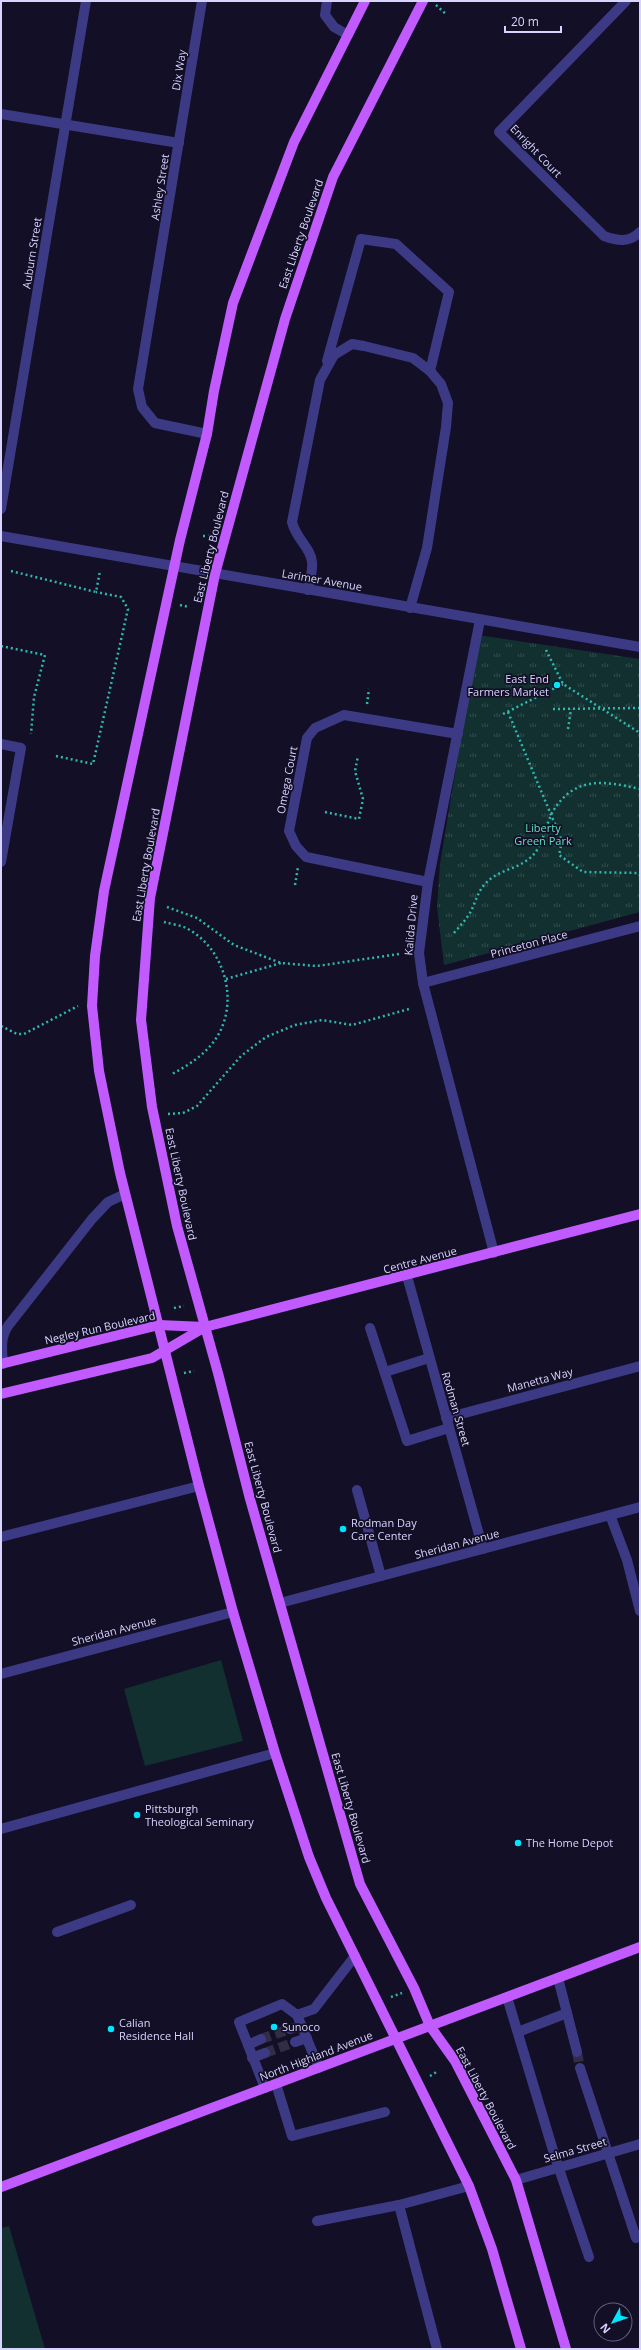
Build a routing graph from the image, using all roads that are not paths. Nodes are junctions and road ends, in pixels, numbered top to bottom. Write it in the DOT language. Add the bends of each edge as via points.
graph roads {
  1 [pos="86,1"];
  2 [pos="202,1"];
  3 [pos="327,1"];
  4 [pos="365,1"];
  5 [pos="423,1"];
  6 [pos="626,1"];
  7 [pos="348,35"];
  8 [pos="1,114"];
  9 [pos="65,124"];
  10 [pos="179,143"];
  11 [pos="640,232"];
  12 [pos="326,367"];
  13 [pos="430,371"];
  14 [pos="207,434"];
  15 [pos="1,509"];
  16 [pos="1,536"];
  17 [pos="176,566"];
  18 [pos="215,574"];
  19 [pos="308,590"];
  20 [pos="410,608"];
  21 [pos="480,620"];
  22 [pos="640,648"];
  23 [pos="458,734"];
  24 [pos="1,744"];
  25 [pos="1,862"];
  26 [pos="428,882"];
  27 [pos="640,926"];
  28 [pos="423,983"];
  29 [pos="125,1194"];
  30 [pos="640,1214"];
  31 [pos="494,1253"];
  32 [pos="407,1276"];
  33 [pos="159,1325"];
  34 [pos="205,1327"];
  35 [pos="370,1328"];
  36 [pos="164,1352"];
  37 [pos="429,1358"];
  38 [pos="2,1364"];
  39 [pos="640,1366"];
  40 [pos="385,1372"];
  41 [pos="1,1394"];
  42 [pos="446,1418"];
  43 [pos="449,1428"];
  44 [pos="199,1486"];
  45 [pos="357,1490"];
  46 [pos="640,1507"];
  47 [pos="610,1515"];
  48 [pos="1,1537"];
  49 [pos="483,1549"];
  50 [pos="381,1576"];
  51 [pos="280,1603"];
  52 [pos="640,1611"];
  53 [pos="233,1612"];
  54 [pos="1,1674"];
  55 [pos="275,1754"];
  56 [pos="1,1829"];
  57 [pos="131,1905"];
  58 [pos="57,1932"];
  59 [pos="640,1947"];
  60 [pos="355,1956"];
  61 [pos="558,1978"];
  62 [pos="507,1997"];
  63 [pos="567,2013"];
  64 [pos="297,2015"];
  65 [pos="302,2026"];
  66 [pos="430,2026"];
  67 [pos="290,2029"];
  68 [pos="518,2032"];
  69 [pos="307,2038"];
  70 [pos="261,2039"];
  71 [pos="395,2039"];
  72 [pos="295,2042"];
  73 [pos="248,2044"];
  74 [pos="266,2052"];
  75 [pos="577,2052"];
  76 [pos="252,2058"];
  77 [pos="319,2068"];
  78 [pos="580,2068"];
  79 [pos="276,2084"];
  80 [pos="264,2088"];
  81 [pos="385,2112"];
  82 [pos="640,2144"];
  83 [pos="608,2153"];
  84 [pos="558,2166"];
  85 [pos="516,2180"];
  86 [pos="469,2186"];
  87 [pos="1,2187"];
  88 [pos="399,2204"];
  89 [pos="317,2221"];
  90 [pos="636,2238"];
  91 [pos="590,2257"];
  92 [pos="437,2349"];
  93 [pos="521,2349"];
  94 [pos="566,2349"];
  1 -- 9 [label="street, Auburn Street"];
  2 -- 10 [label="street, Dix Way"];
  3 -- 7 [label="street" via="325,15 334,27"];
  4 -- 7 [label="main road"];
  5 -- 18 [label="main road, East Liberty Boulevard" via="333,177 285,319"];
  6 -- 11 [label="street, Enright Court" via="499,132 604,236 620,241 634,238"];
  7 -- 14 [label="main road" via="294,142 233,303"];
  8 -- 9 [label="street, Ashley Street"];
  9 -- 10 [label="street, Ashley Street"];
  9 -- 15 [label="street, Auburn Street"];
  10 -- 14 [label="street, Ashley Street" via="138,389 142,407 155,423"];
  12 -- 13 [label="street" via="334,355 352,344 413,358"];
  12 -- 13 [label="street" via="361,239 396,244 449,292"];
  12 -- 19 [label="street" via="320,380 292,522 294,533 313,562"];
  13 -- 20 [label="street" via="441,384 448,403 446,427 427,548"];
  14 -- 17 [label="main road"];
  16 -- 17 [label="street, Larimer Avenue"];
  17 -- 18 [label="street, Larimer Avenue"];
  17 -- 29 [label="main road" via="104,891 95,956 92,1006 98,1071"];
  18 -- 19 [label="street, Larimer Avenue"];
  18 -- 34 [label="main road, East Liberty Boulevard" via="150,898 140,1020 152,1107 177,1226"];
  19 -- 20 [label="street, Larimer Avenue"];
  20 -- 21 [label="street, Larimer Avenue"];
  21 -- 22 [label="street, Larimer Avenue"];
  21 -- 23 [label="street, Kalida Drive"];
  23 -- 26 [label="street, Kalida Drive"];
  23 -- 26 [label="street, Omega Court" via="344,715 315,728 307,738 289,832 296,846 306,857"];
  24 -- 25 [label="street" via="21,748"];
  26 -- 28 [label="street, Kalida Drive" via="419,953"];
  27 -- 28 [label="street, Princeton Place"];
  28 -- 31 [label="street, Kalida Drive"];
  29 -- 33 [label="main road"];
  29 -- 38 [label="street" via="108,1202 92,1219 8,1326 1,1342"];
  30 -- 31 [label="main road, Centre Avenue"];
  31 -- 32 [label="main road, Centre Avenue"];
  32 -- 34 [label="main road, Centre Avenue"];
  32 -- 37 [label="street, Rodman Street"];
  33 -- 34 [label="main road, Negley Run Boulevard"];
  33 -- 36 [label="main road"];
  33 -- 38 [label="main road, Negley Run Boulevard"];
  34 -- 36 [label="main road"];
  34 -- 51 [label="main road, East Liberty Boulevard"];
  35 -- 40 [label="street"];
  36 -- 41 [label="main road" via="139,1362"];
  36 -- 44 [label="main road"];
  37 -- 40 [label="street"];
  37 -- 42 [label="street, Rodman Street"];
  39 -- 42 [label="street, Manetta Way"];
  40 -- 43 [label="street" via="407,1442"];
  42 -- 43 [label="street, Rodman Street"];
  43 -- 49 [label="street, Rodman Street"];
  44 -- 48 [label="street"];
  44 -- 53 [label="main road"];
  45 -- 50 [label="street"];
  46 -- 47 [label="street, Sheridan Avenue"];
  47 -- 49 [label="street, Sheridan Avenue"];
  47 -- 52 [label="street" via="627,1560"];
  49 -- 50 [label="street, Sheridan Avenue"];
  50 -- 51 [label="street, Sheridan Avenue"];
  51 -- 66 [label="main road, East Liberty Boulevard" via="360,1884 414,1988"];
  53 -- 54 [label="street, Sheridan Avenue"];
  53 -- 55 [label="main road"];
  55 -- 56 [label="street"];
  55 -- 60 [label="main road" via="309,1857"];
  57 -- 58 [label="street"];
  59 -- 61 [label="main road, North Highland Avenue"];
  60 -- 64 [label="street" via="314,2009"];
  60 -- 71 [label="main road"];
  61 -- 62 [label="main road, North Highland Avenue"];
  61 -- 63 [label="street"];
  62 -- 66 [label="main road, North Highland Avenue"];
  62 -- 68 [label="street"];
  63 -- 68 [label="street"];
  63 -- 75 [label="street"];
  64 -- 65 [label="street"];
  64 -- 73 [label="street" via="282,2004 239,2022"];
  65 -- 67 [label="street"];
  65 -- 69 [label="street"];
  66 -- 71 [label="main road, North Highland Avenue"];
  66 -- 85 [label="main road, East Liberty Boulevard" via="455,2062"];
  68 -- 84 [label="street"];
  69 -- 72 [label="street"];
  69 -- 77 [label="street"];
  70 -- 73 [label="street"];
  71 -- 77 [label="main road, North Highland Avenue"];
  71 -- 86 [label="main road"];
  73 -- 76 [label="street"];
  74 -- 76 [label="street"];
  76 -- 80 [label="street"];
  77 -- 79 [label="main road, North Highland Avenue"];
  78 -- 83 [label="street"];
  79 -- 80 [label="main road, North Highland Avenue"];
  79 -- 81 [label="street" via="292,2136"];
  80 -- 87 [label="main road, North Highland Avenue"];
  82 -- 83 [label="street, Selma Street"];
  83 -- 84 [label="street, Selma Street"];
  83 -- 90 [label="street"];
  84 -- 85 [label="street, Selma Street"];
  84 -- 91 [label="street"];
  85 -- 94 [label="main road, East Liberty Boulevard"];
  86 -- 88 [label="street"];
  86 -- 93 [label="main road" via="492,2249"];
  88 -- 89 [label="street"];
  88 -- 92 [label="street"];
}
